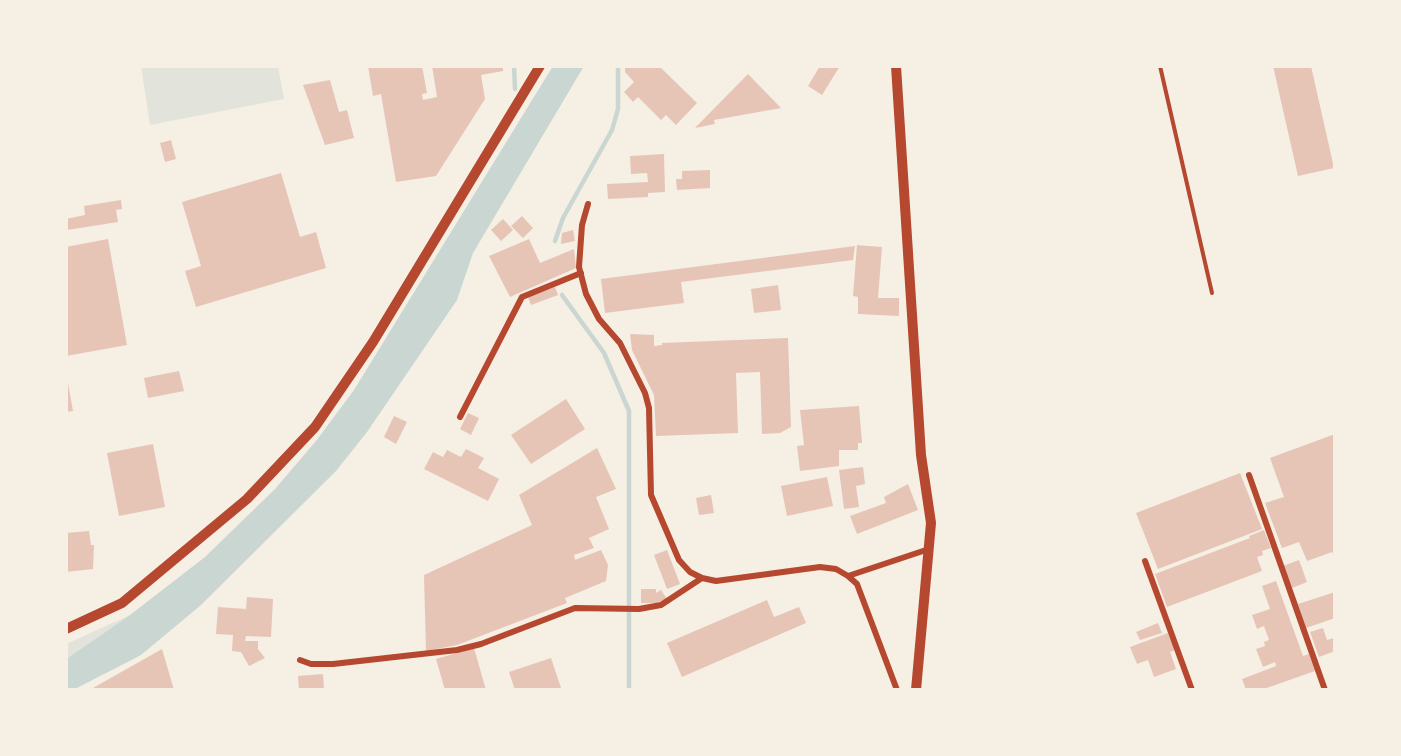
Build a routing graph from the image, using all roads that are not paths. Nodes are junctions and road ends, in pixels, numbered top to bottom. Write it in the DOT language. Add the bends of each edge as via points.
graph roads {
  1 [pos="540,66"];
  2 [pos="897,66"];
  3 [pos="1160,66"];
  4 [pos="588,204"];
  5 [pos="581,273"];
  6 [pos="1212,293"];
  7 [pos="460,417"];
  8 [pos="1249,475"];
  9 [pos="930,548"];
  10 [pos="1145,561"];
  11 [pos="848,576"];
  12 [pos="702,578"];
  13 [pos="66,629"];
  14 [pos="300,660"];
  15 [pos="897,690"];
  16 [pos="916,690"];
  17 [pos="1192,690"];
  18 [pos="1325,690"];
  1 -- 13 [label="street" via="355,371 315,427 247,499 122,603"];
  2 -- 9 [label="street"];
  3 -- 6 [label="lane"];
  4 -- 5 [label="street" via="582,225"];
  5 -- 7 [label="street" via="522,297"];
  5 -- 12 [label="street" via="599,319 620,342 645,393 649,408 651,495 665,532 679,560"];
  8 -- 18 [label="street"];
  9 -- 11 [label="street"];
  9 -- 16 [label="street"];
  10 -- 17 [label="street"];
  11 -- 12 [label="street" via="820,567 716,581"];
  11 -- 15 [label="street" via="857,584"];
  12 -- 14 [label="street" via="661,605 639,609 575,608 481,644 430,654 333,664"];
}
